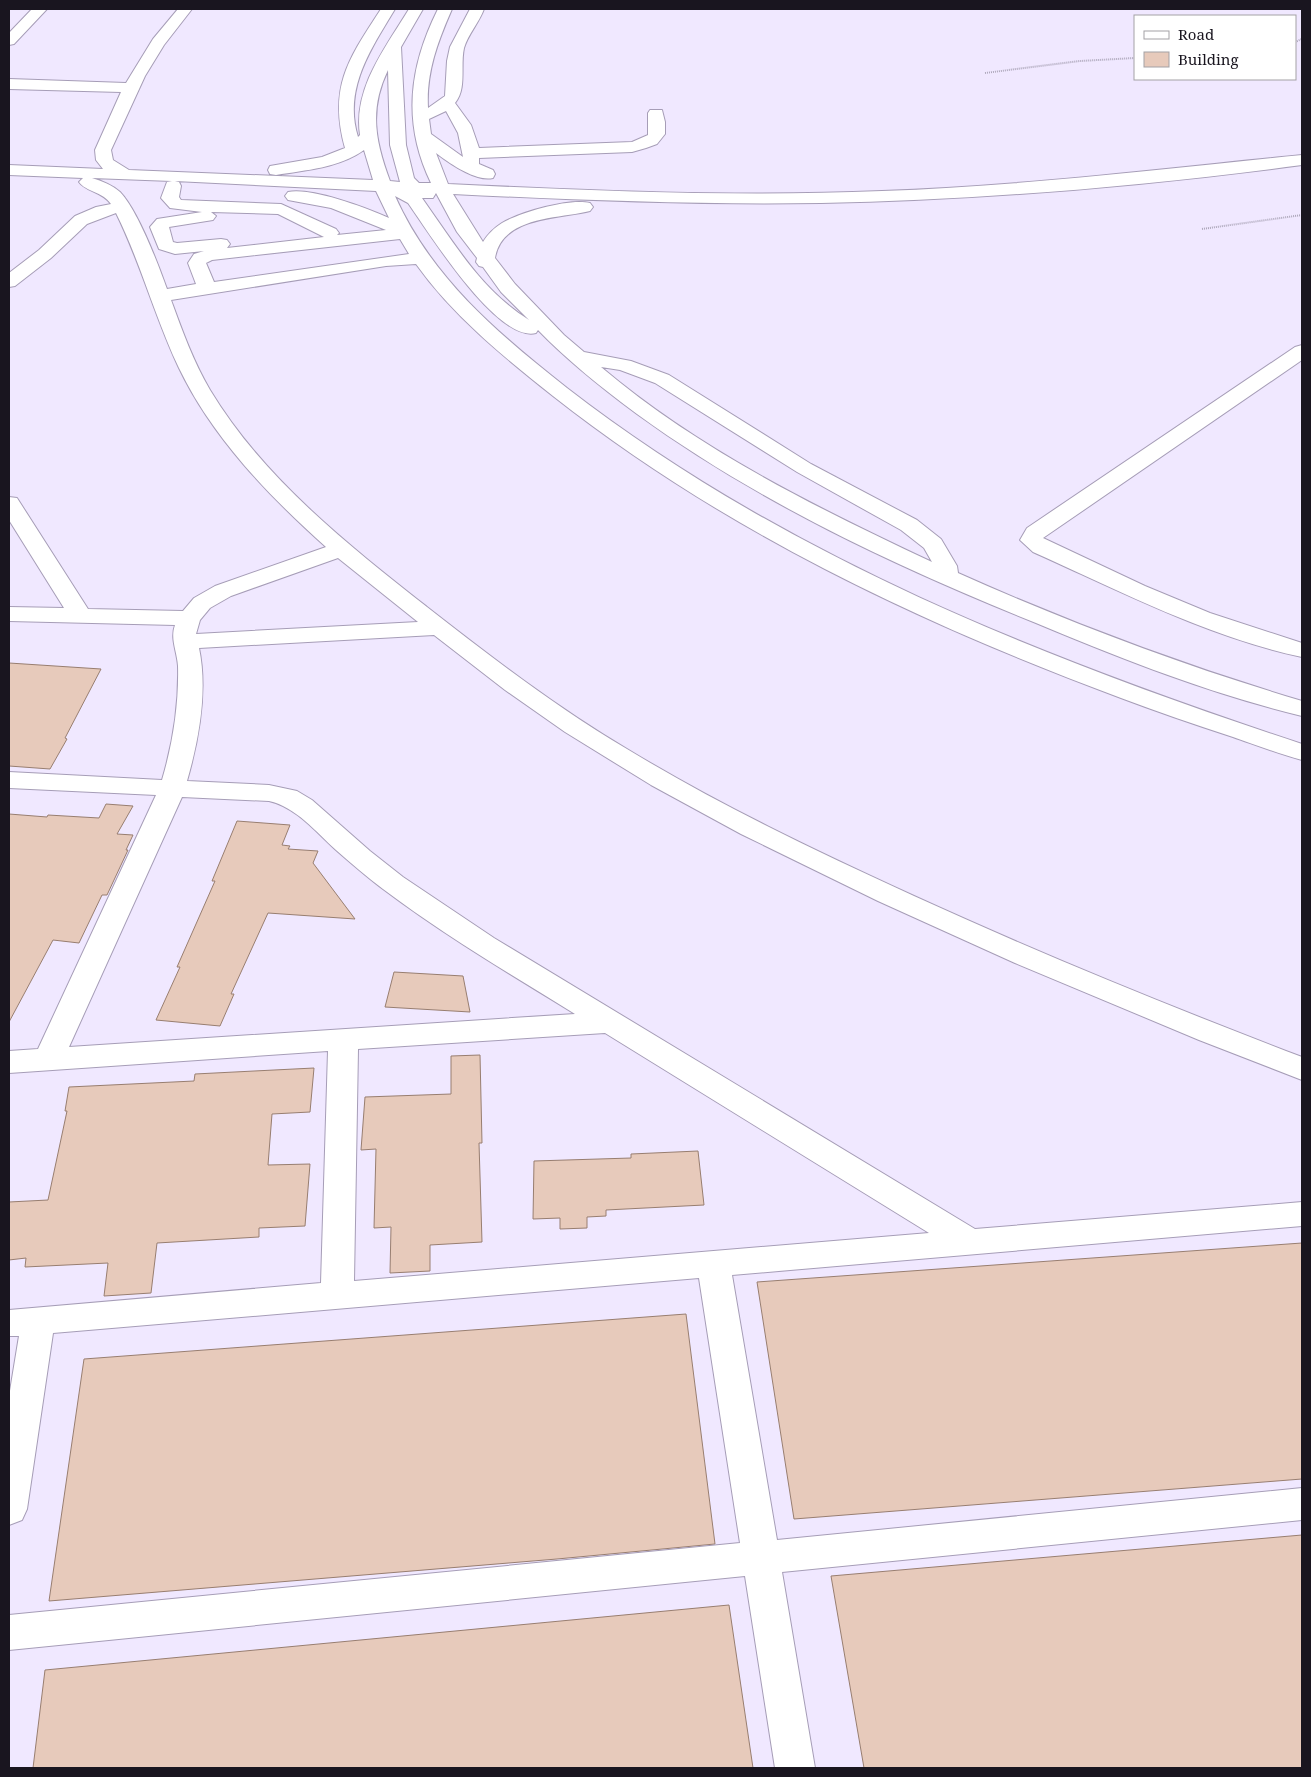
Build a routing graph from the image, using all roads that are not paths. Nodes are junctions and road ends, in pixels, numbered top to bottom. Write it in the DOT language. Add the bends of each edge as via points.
graph roads {
  1 [pos="40,9"];
  2 [pos="185,9"];
  3 [pos="388,9"];
  4 [pos="416,9"];
  5 [pos="445,9"];
  6 [pos="477,9"];
  7 [pos="9,41"];
  8 [pos="394,48"];
  9 [pos="9,84"];
  10 [pos="129,88"];
  11 [pos="447,104"];
  12 [pos="656,113"];
  13 [pos="420,117"];
  14 [pos="422,135"];
  15 [pos="368,136"];
  16 [pos="103,150"];
  17 [pos="354,150"];
  18 [pos="471,160"];
  19 [pos="1302,160"];
  20 [pos="1285,162"];
  21 [pos="9,170"];
  22 [pos="49,171"];
  23 [pos="128,175"];
  24 [pos="9,179"];
  25 [pos="225,179"];
  26 [pos="86,182"];
  27 [pos="168,186"];
  28 [pos="255,190"];
  29 [pos="384,192"];
  30 [pos="414,193"];
  31 [pos="548,193"];
  32 [pos="443,195"];
  33 [pos="128,199"];
  34 [pos="587,207"];
  35 [pos="207,215"];
  36 [pos="247,225"];
  37 [pos="275,226"];
  38 [pos="405,233"];
  39 [pos="323,234"];
  40 [pos="291,244"];
  41 [pos="203,250"];
  42 [pos="422,258"];
  43 [pos="485,262"];
  44 [pos="332,269"];
  45 [pos="302,274"];
  46 [pos="9,281"];
  47 [pos="208,287"];
  48 [pos="161,296"];
  49 [pos="1302,350"];
  50 [pos="578,357"];
  51 [pos="9,504"];
  52 [pos="341,549"];
  53 [pos="948,577"];
  54 [pos="9,614"];
  55 [pos="81,616"];
  56 [pos="439,628"];
  57 [pos="187,630"];
  58 [pos="1302,650"];
  59 [pos="1302,696"];
  60 [pos="1269,700"];
  61 [pos="1302,710"];
  62 [pos="1302,752"];
  63 [pos="9,780"];
  64 [pos="172,789"];
  65 [pos="611,1022"];
  66 [pos="343,1041"];
  67 [pos="49,1059"];
  68 [pos="9,1062"];
  69 [pos="1302,1068"];
  70 [pos="1302,1214"];
  71 [pos="970,1242"];
  72 [pos="714,1264"];
  73 [pos="337,1296"];
  74 [pos="23,1322"];
  75 [pos="1302,1504"];
  76 [pos="9,1509"];
  77 [pos="761,1557"];
  78 [pos="9,1632"];
  79 [pos="795,1768"];
  1 -- 7 [label="street"];
  2 -- 10 [label="street"];
  3 -- 17 [label="street" via="359,58 347,87 345,118"];
  4 -- 8 [label="street"];
  5 -- 13 [label="street" via="425,57 420,85"];
  6 -- 11 [label="street" via="457,44 455,93"];
  8 -- 15 [label="street" via="372,88"];
  8 -- 30 [label="street" via="398,144 406,177"];
  9 -- 10 [label="street"];
  10 -- 16 [label="street"];
  11 -- 13 [label="street"];
  11 -- 18 [label="street" via="465,127"];
  12 -- 18 [label="street" via="659,130 656,137 632,147"];
  13 -- 14 [label="street"];
  14 -- 18 [label="street" via="443,152"];
  14 -- 32 [label="street"];
  15 -- 17 [label="street"];
  15 -- 29 [label="street"];
  16 -- 22 [label="street" via="81,163"];
  16 -- 23 [label="street" via="107,164"];
  17 -- 25 [label="street" via="324,161"];
  18 -- 31 [label="street" via="504,181"];
  19 -- 20 [label="street"];
  20 -- 31 [label="street" via="1051,186 880,197 774,199"];
  20 -- 34 [label="street" via="1053,197 947,208 765,212"];
  21 -- 22 [label="street"];
  22 -- 23 [label="street"];
  23 -- 25 [label="street"];
  24 -- 26 [label="street"];
  25 -- 29 [label="street"];
  26 -- 27 [label="street"];
  26 -- 33 [label="street"];
  27 -- 28 [label="street"];
  27 -- 33 [label="street"];
  27 -- 35 [label="street" via="172,201"];
  28 -- 29 [label="street"];
  28 -- 38 [label="street" via="339,205"];
  29 -- 30 [label="street"];
  29 -- 38 [label="street"];
  30 -- 32 [label="street"];
  30 -- 50 [label="street" via="460,268 488,298 527,329"];
  31 -- 32 [label="street"];
  32 -- 34 [label="street"];
  32 -- 43 [label="street"];
  33 -- 46 [label="street" via="80,220 45,254"];
  33 -- 48 [label="street"];
  34 -- 43 [label="street" via="542,214 513,225 491,241"];
  35 -- 36 [label="street"];
  35 -- 39 [label="street" via="281,209"];
  35 -- 41 [label="street"];
  35 -- 41 [label="street" via="172,220 159,228 167,247"];
  37 -- 39 [label="street"];
  38 -- 39 [label="street" via="375,236"];
  38 -- 42 [label="street"];
  39 -- 40 [label="street"];
  39 -- 41 [label="street"];
  39 -- 44 [label="street"];
  40 -- 41 [label="street"];
  40 -- 45 [label="street" via="279,249 220,258 213,263 219,277 228,280"];
  41 -- 47 [label="street" via="205,284"];
  42 -- 44 [label="street"];
  42 -- 62 [label="street" via="436,278 475,319 557,389 644,452 760,525 906,601 1021,651 1148,700"];
  43 -- 50 [label="street" via="520,303"];
  44 -- 45 [label="street"];
  45 -- 47 [label="street"];
  47 -- 48 [label="street"];
  48 -- 52 [label="street" via="183,357 222,422 279,490"];
  49 -- 58 [label="street" via="1035,533 1032,540 1041,547 1223,626"];
  50 -- 53 [label="street" via="694,444 745,475 824,518"];
  50 -- 53 [label="street" via="624,365 662,379 796,463 909,524 933,544 946,566"];
  51 -- 55 [label="street"];
  52 -- 56 [label="street"];
  52 -- 57 [label="street" via="223,591 202,603"];
  53 -- 60 [label="street" via="1126,651"];
  54 -- 55 [label="street"];
  55 -- 57 [label="street"];
  56 -- 57 [label="street"];
  56 -- 69 [label="street" via="574,727 669,785 743,824 888,895 1005,947"];
  57 -- 64 [label="street" via="189,711"];
  59 -- 60 [label="street"];
  60 -- 61 [label="street"];
  63 -- 64 [label="street"];
  64 -- 65 [label="street" via="268,793 288,797 428,908"];
  64 -- 67 [label="street"];
  65 -- 66 [label="street"];
  65 -- 71 [label="street"];
  66 -- 67 [label="street"];
  66 -- 73 [label="street"];
  67 -- 68 [label="street"];
  70 -- 71 [label="street"];
  71 -- 72 [label="street"];
  72 -- 73 [label="street"];
  72 -- 77 [label="street"];
  73 -- 74 [label="street"];
  74 -- 76 [label="street"];
  75 -- 77 [label="street"];
  77 -- 78 [label="street"];
  77 -- 79 [label="street"];
}
